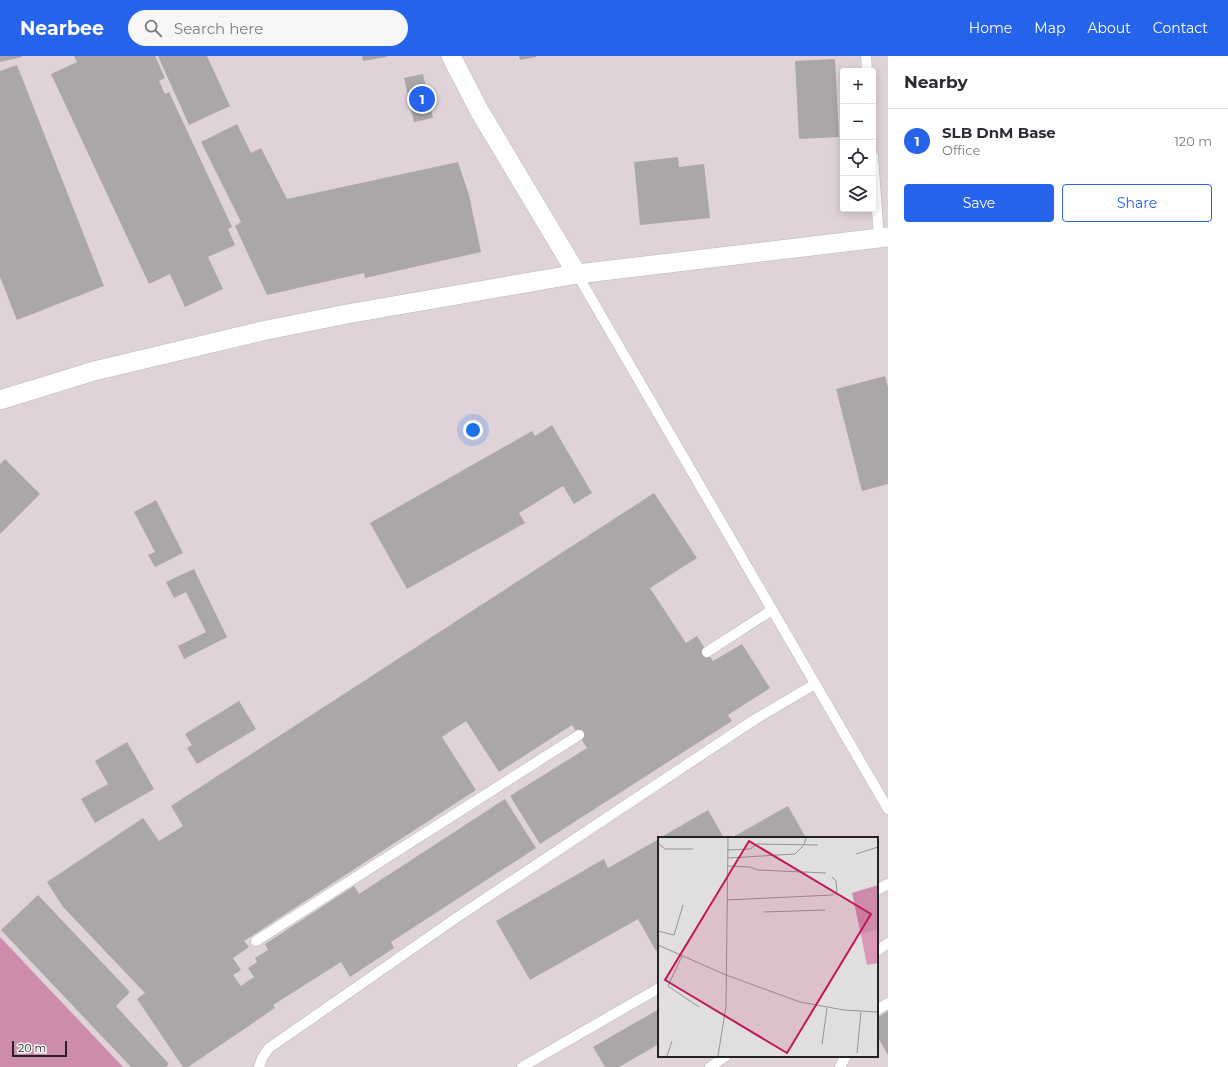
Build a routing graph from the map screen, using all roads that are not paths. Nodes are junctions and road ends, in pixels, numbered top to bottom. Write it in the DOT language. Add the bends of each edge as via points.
graph roads {
  1 [pos="451,56"];
  2 [pos="866,56"];
  3 [pos="867,68"];
  4 [pos="875,176"];
  5 [pos="883,238"];
  6 [pos="577,274"];
  7 [pos="0,400"];
  8 [pos="772,610"];
  9 [pos="707,652"];
  10 [pos="815,684"];
  11 [pos="579,735"];
  12 [pos="888,809"];
  13 [pos="888,884"];
  14 [pos="878,889"];
  15 [pos="256,941"];
  16 [pos="888,943"];
  17 [pos="878,950"];
  18 [pos="658,989"];
  19 [pos="888,1003"];
  20 [pos="878,1009"];
  21 [pos="725,1057"];
  22 [pos="845,1057"];
  23 [pos="259,1067"];
  24 [pos="522,1067"];
  25 [pos="710,1067"];
  26 [pos="840,1067"];
  1 -- 6 [label="street" via="480,112"];
  2 -- 3 [label="lane"];
  4 -- 5 [label="lane"];
  5 -- 6 [label="street"];
  6 -- 7 [label="street" via="262,331 94,370"];
  6 -- 8 [label="lane"];
  8 -- 9 [label="lane"];
  8 -- 10 [label="lane"];
  10 -- 12 [label="lane"];
  10 -- 23 [label="lane" via="754,720 459,916 269,1048"];
  11 -- 15 [label="lane"];
  13 -- 14 [label="lane"];
  16 -- 17 [label="lane"];
  18 -- 24 [label="lane"];
  19 -- 20 [label="lane"];
  21 -- 25 [label="lane"];
  22 -- 26 [label="lane"];
}
